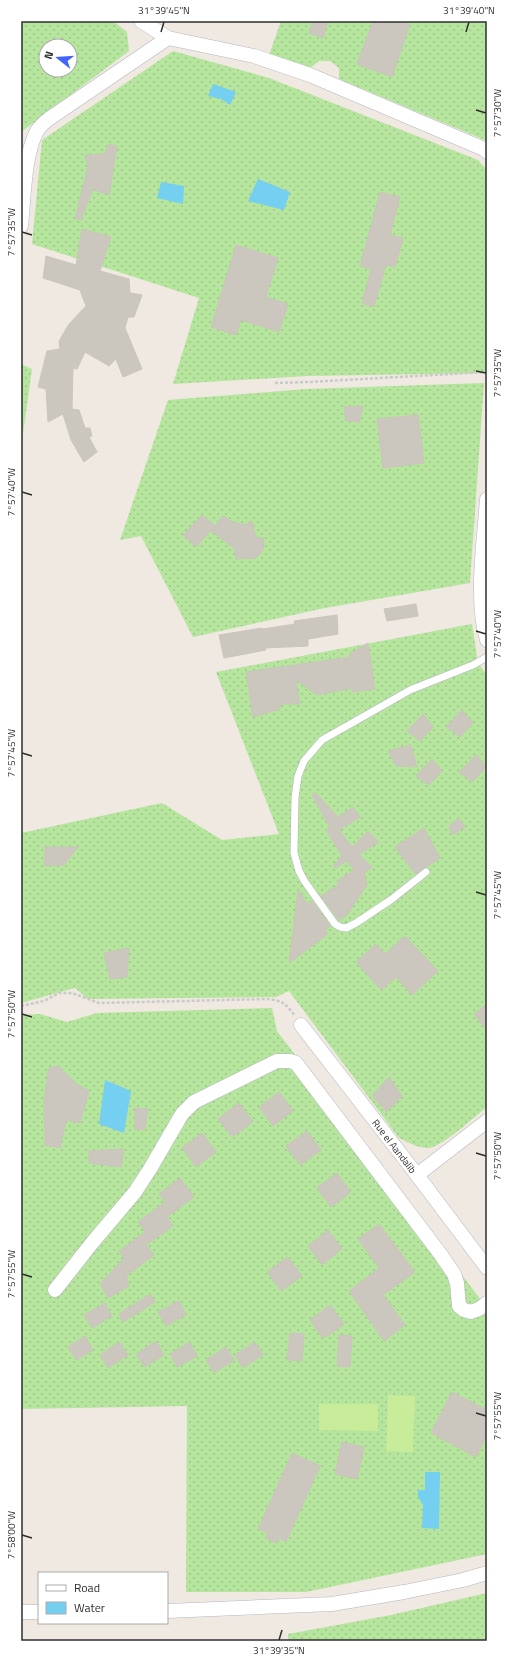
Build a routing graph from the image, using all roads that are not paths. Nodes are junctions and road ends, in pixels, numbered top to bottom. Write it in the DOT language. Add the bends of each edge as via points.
graph roads {
  1 [pos="141,21"];
  2 [pos="168,38"];
  3 [pos="487,152"];
  4 [pos="21,226"];
  5 [pos="487,500"];
  6 [pos="487,640"];
  7 [pos="487,657"];
  8 [pos="426,872"];
  9 [pos="302,1025"];
  10 [pos="487,1121"];
  11 [pos="418,1175"];
  12 [pos="487,1268"];
  13 [pos="55,1290"];
  14 [pos="487,1303"];
  15 [pos="487,1573"];
  16 [pos="168,1611"];
  17 [pos="21,1612"];
  18 [pos="38,1612"];
  1 -- 2 [label="street"];
  2 -- 3 [label="street" via="254,56 310,75"];
  2 -- 4 [label="street" via="50,118 38,129 28,162"];
  5 -- 6 [label="street" via="481,578 483,628"];
  7 -- 8 [label="lane" via="410,690 322,740 304,761 298,776 294,853 305,882 335,924 346,928 356,923"];
  9 -- 11 [label="street, Rue el Aandalib"];
  10 -- 11 [label="street"];
  11 -- 12 [label="street, Rue el Aandalib"];
  13 -- 14 [label="street" via="134,1192 188,1106 277,1061 284,1060 296,1063 441,1255 454,1274 459,1306 471,1312"];
  15 -- 16 [label="street" via="332,1604"];
  17 -- 18 [label="street"];
}
